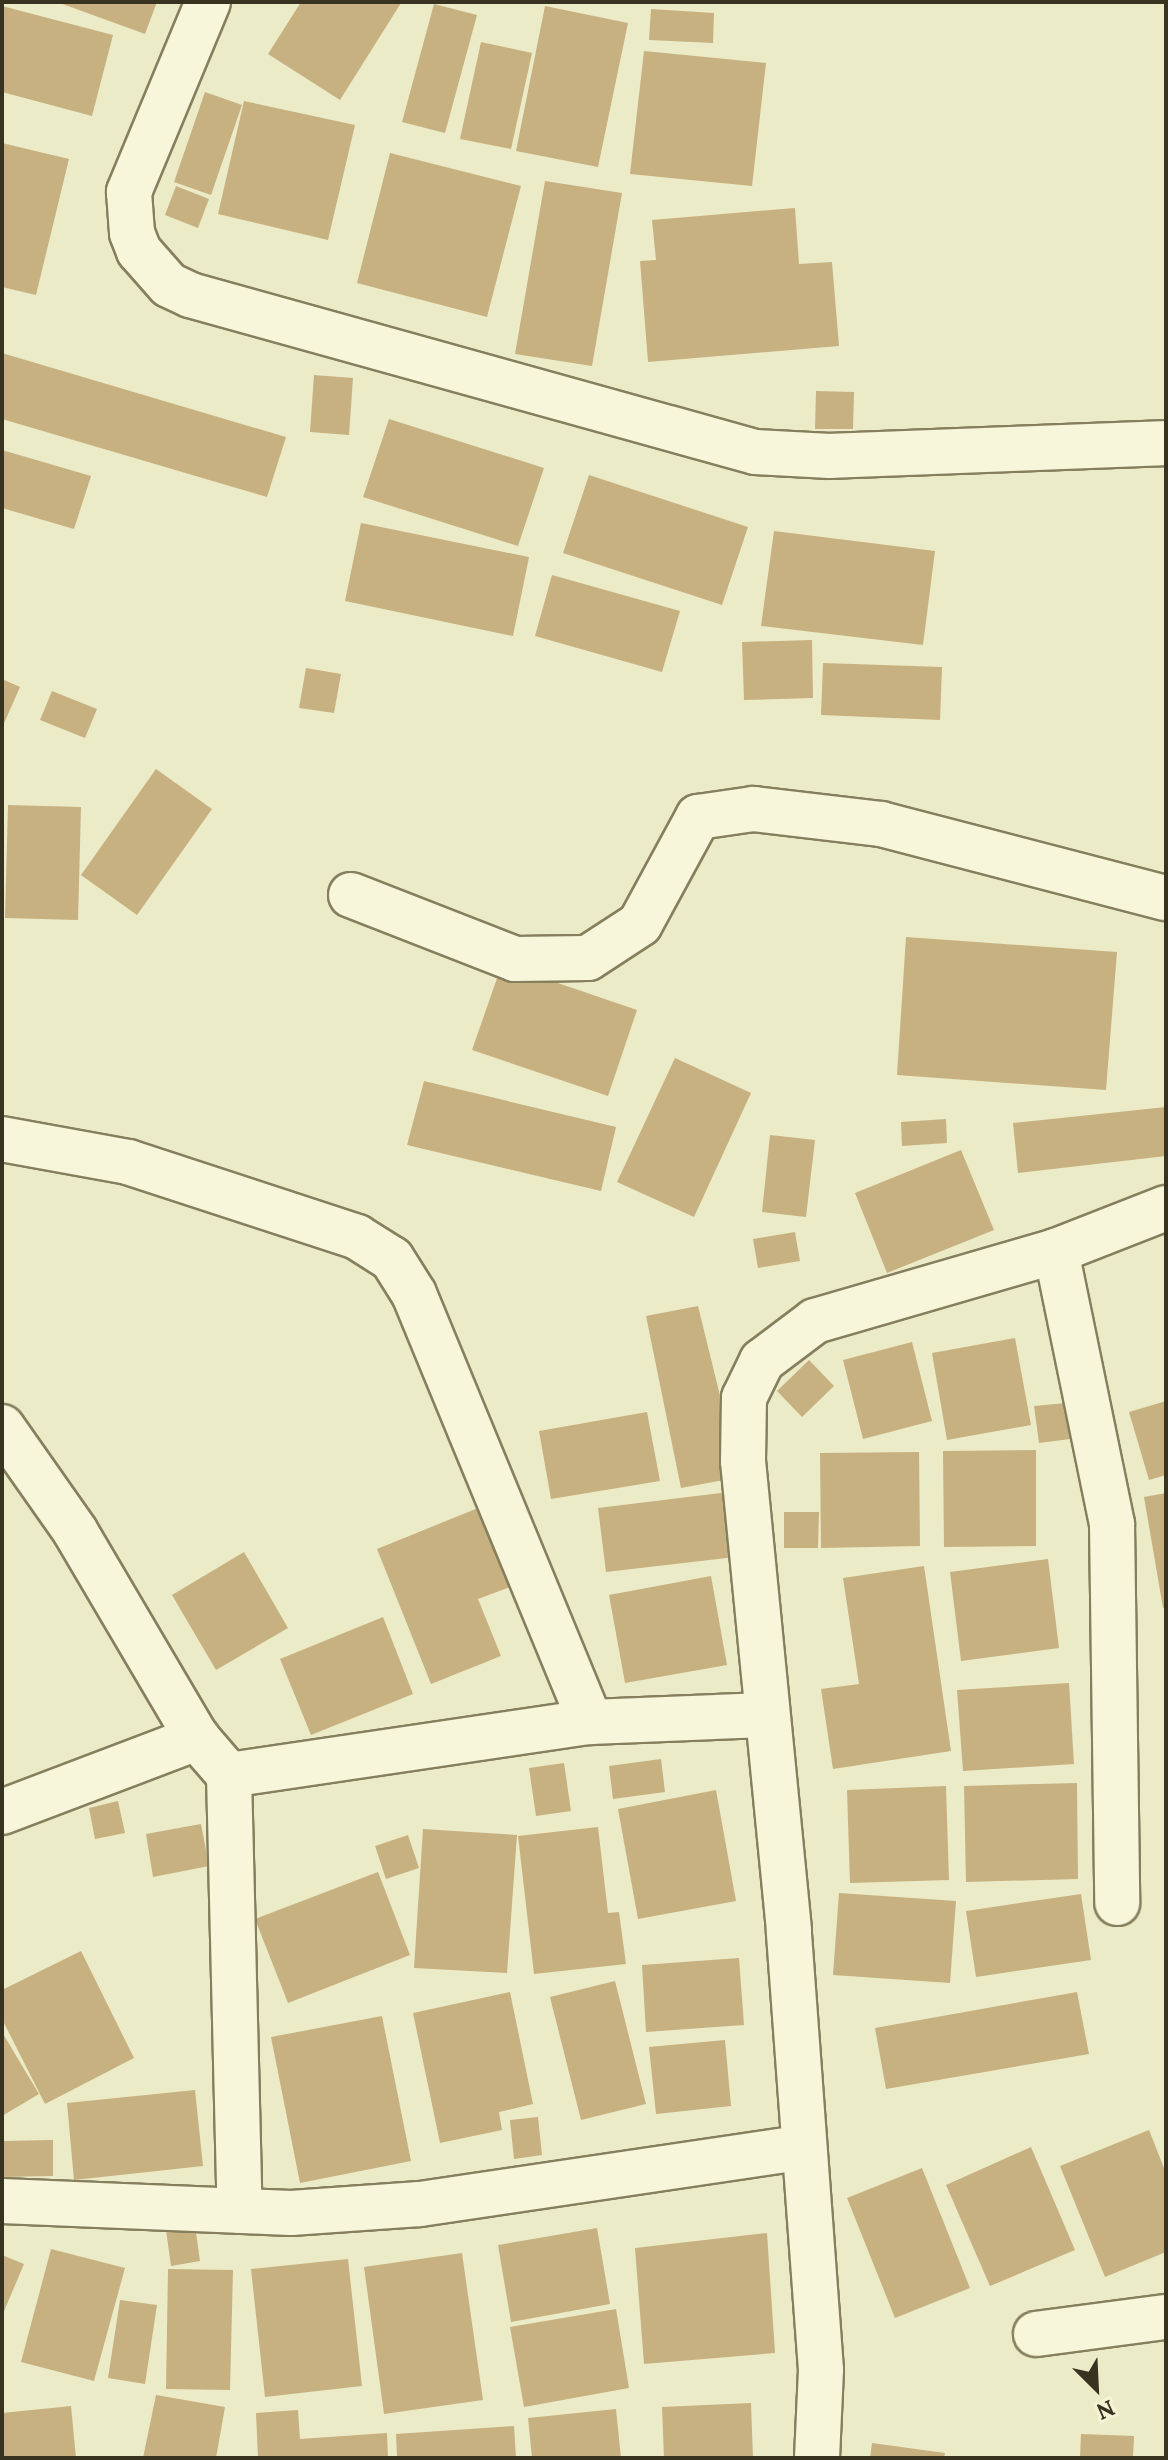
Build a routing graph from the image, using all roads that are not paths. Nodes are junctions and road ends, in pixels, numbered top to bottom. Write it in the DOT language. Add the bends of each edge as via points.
graph roads {
  1 [pos="208,2"];
  2 [pos="1166,443"];
  3 [pos="351,895"];
  4 [pos="1166,898"];
  5 [pos="2,1139"];
  6 [pos="1166,1208"];
  7 [pos="1056,1251"];
  8 [pos="2,1427"];
  9 [pos="764,1715"];
  10 [pos="590,1722"];
  11 [pos="197,1738"];
  12 [pos="229,1775"];
  13 [pos="2,1812"];
  14 [pos="1117,1903"];
  15 [pos="801,2148"];
  16 [pos="2,2201"];
  17 [pos="240,2211"];
  18 [pos="1166,2317"];
  19 [pos="1036,2334"];
  20 [pos="817,2458"];
  1 -- 2 [label="street" via="129,192 128,211 139,251 169,285 190,295 755,452 830,456"];
  3 -- 4 [label="street" via="515,959 588,958 640,924 698,817 753,809 881,824"];
  5 -- 10 [label="street" via="142,1166 357,1237 392,1259 414,1294"];
  6 -- 7 [label="street"];
  7 -- 9 [label="street" via="815,1321 762,1361 744,1398 743,1461"];
  7 -- 14 [label="street" via="1112,1524"];
  8 -- 11 [label="street" via="75,1531"];
  9 -- 10 [label="street"];
  9 -- 15 [label="street" via="789,1930"];
  10 -- 12 [label="street"];
  11 -- 12 [label="street"];
  11 -- 13 [label="street"];
  12 -- 17 [label="street"];
  15 -- 17 [label="street" via="420,2204"];
  15 -- 20 [label="street" via="821,2370"];
  16 -- 17 [label="street"];
  18 -- 19 [label="street"];
}
